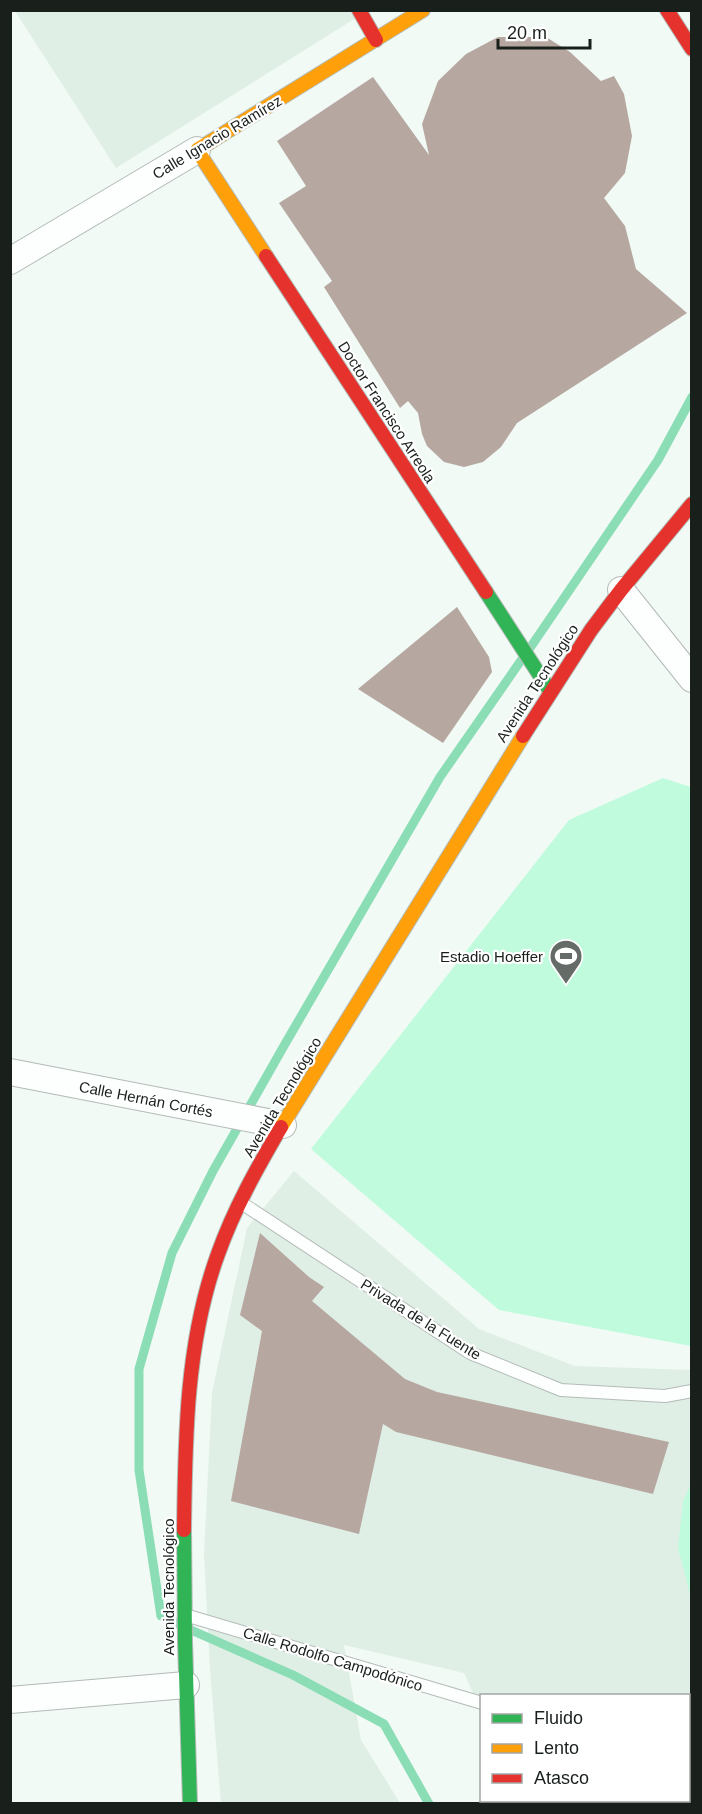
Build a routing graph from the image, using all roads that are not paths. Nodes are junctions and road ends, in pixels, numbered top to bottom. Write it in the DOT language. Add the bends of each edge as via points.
graph roads {
  1 [pos="359,10"];
  2 [pos="423,10"];
  3 [pos="668,10"];
  4 [pos="376,40"];
  5 [pos="692,49"];
  6 [pos="197,150"];
  7 [pos="10,261"];
  8 [pos="692,504"];
  9 [pos="621,590"];
  10 [pos="692,679"];
  11 [pos="550,691"];
  12 [pos="10,1072"];
  13 [pos="283,1125"];
  14 [pos="239,1201"];
  15 [pos="692,1391"];
  16 [pos="184,1614"];
  17 [pos="186,1685"];
  18 [pos="10,1700"];
  19 [pos="480,1702"];
  20 [pos="190,1803"];
  1 -- 4 [label="main road"];
  2 -- 4 [label="main road, Calle Ignacio Ramírez"];
  3 -- 5 [label="main road"];
  4 -- 6 [label="main road, Calle Ignacio Ramírez"];
  6 -- 7 [label="street, Calle Ignacio Ramírez"];
  6 -- 11 [label="main road, Doctor Francisco Arreola"];
  8 -- 9 [label="main road, Avenida Tecnológico"];
  9 -- 10 [label="street"];
  9 -- 11 [label="main road, Avenida Tecnológico"];
  11 -- 13 [label="main road, Avenida Tecnológico"];
  12 -- 13 [label="street, Calle Hernán Cortés"];
  13 -- 14 [label="main road, Avenida Tecnológico"];
  14 -- 15 [label="lane, Privada de la Fuente" via="470,1353 561,1390 665,1396"];
  14 -- 16 [label="main road, Avenida Tecnológico" via="207,1288 197,1337 184,1477"];
  16 -- 17 [label="main road, Avenida Tecnológico"];
  16 -- 19 [label="lane, Calle Rodolfo Campodónico"];
  17 -- 18 [label="street"];
  17 -- 20 [label="main road, Avenida Tecnológico"];
}
